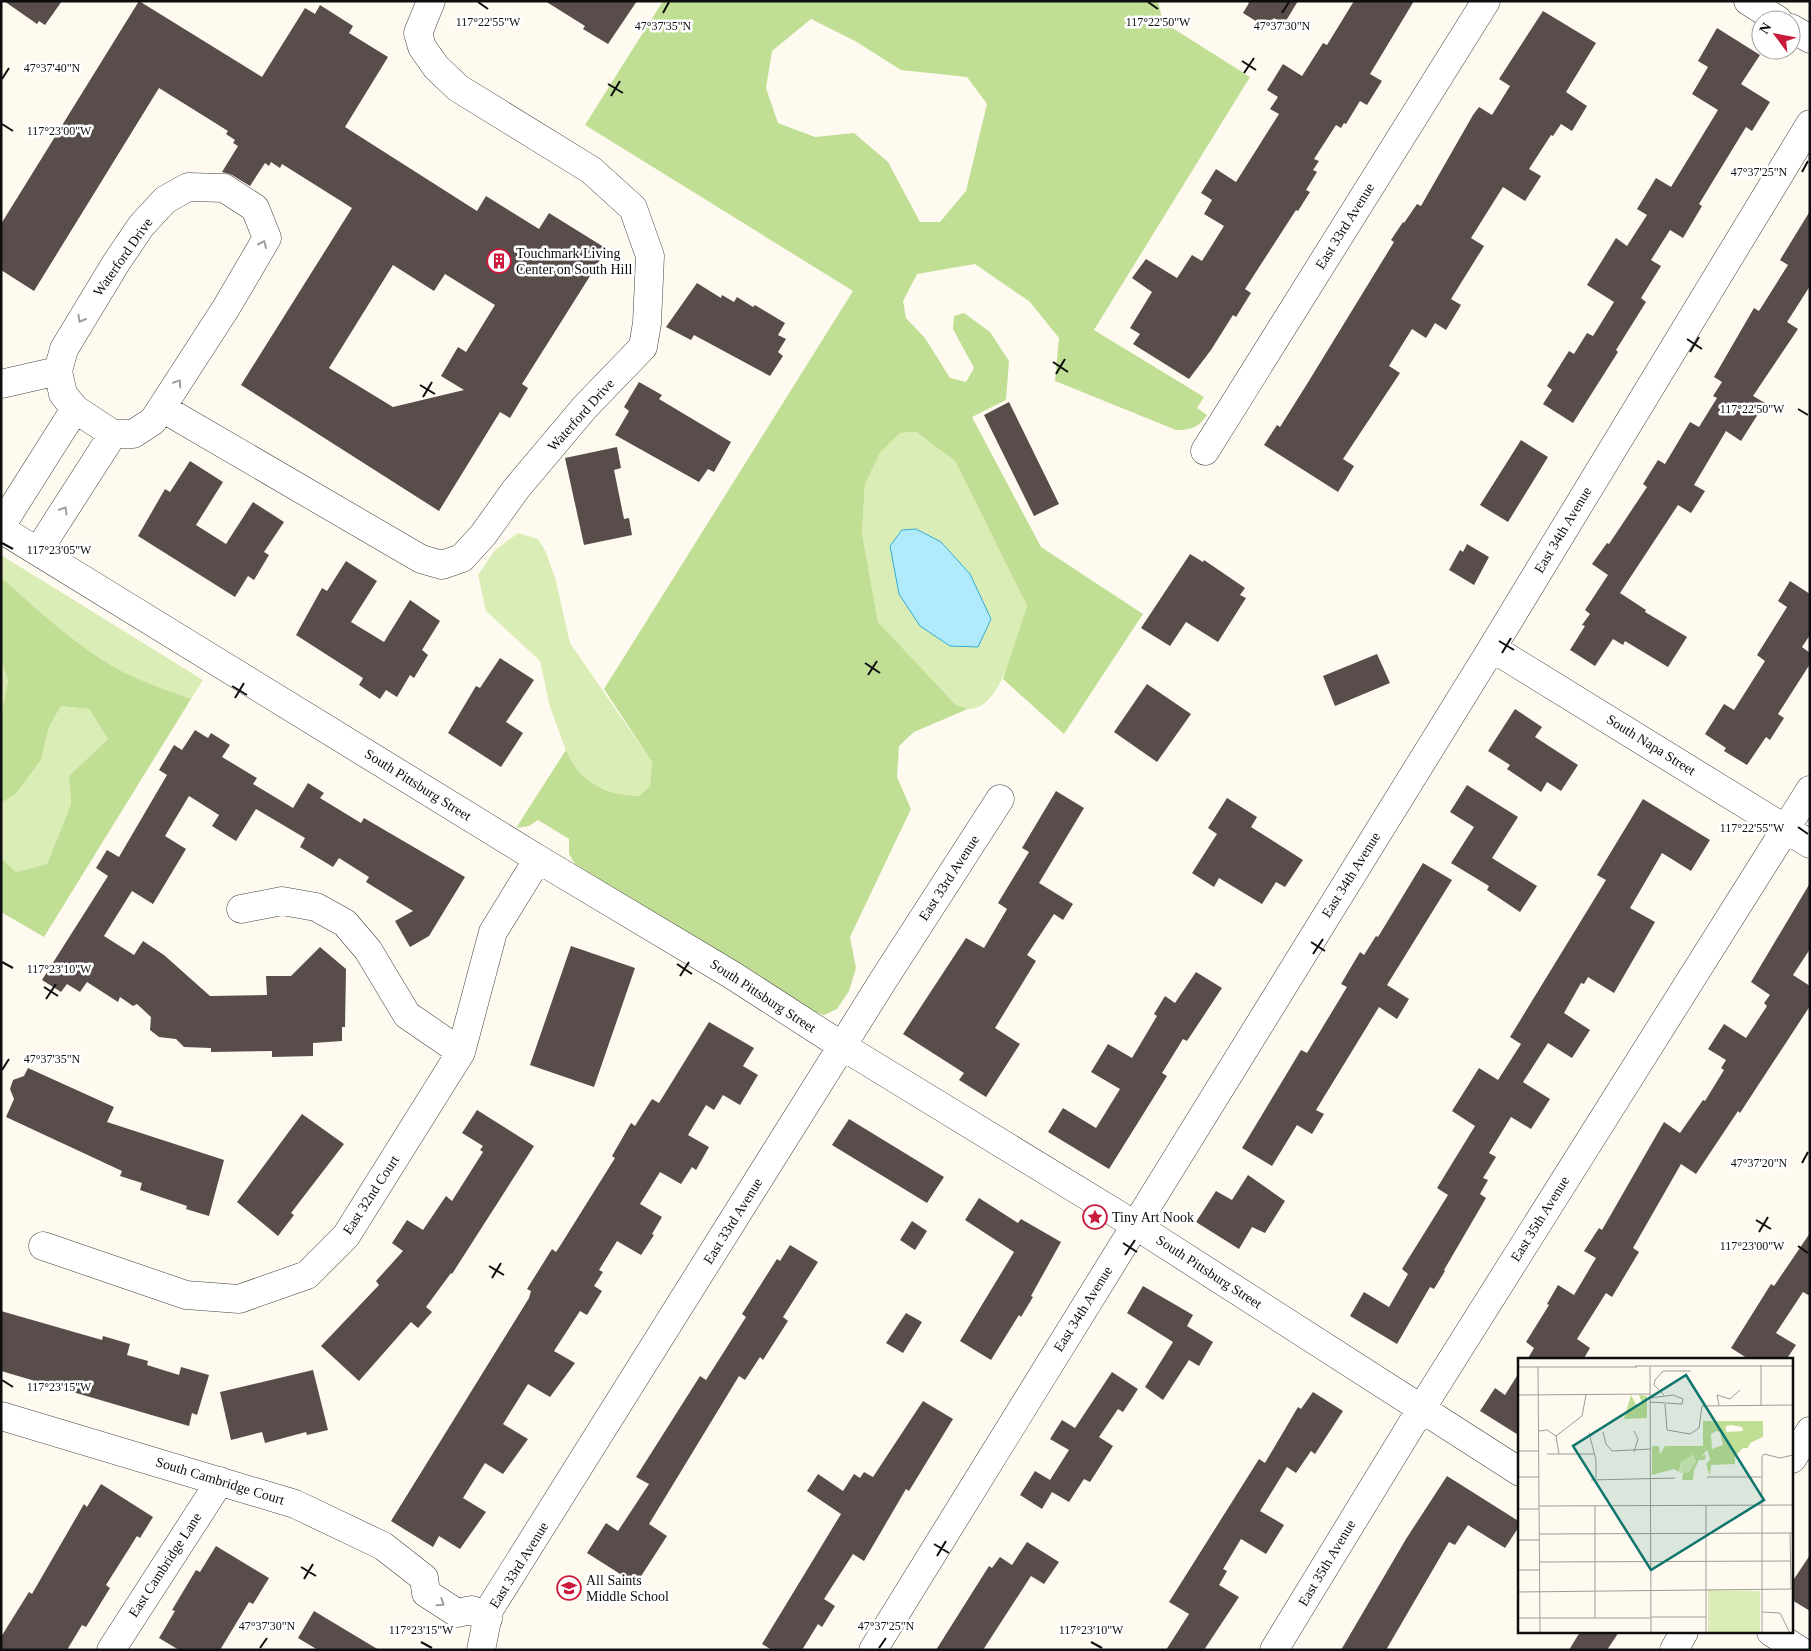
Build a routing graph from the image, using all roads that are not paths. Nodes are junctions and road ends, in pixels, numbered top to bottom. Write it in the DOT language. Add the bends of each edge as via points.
graph roads {
  1 [pos="1486,1"];
  2 [pos="1748,1"];
  3 [pos="1762,10"];
  4 [pos="428,12"];
  5 [pos="1810,124"];
  6 [pos="58,371"];
  7 [pos="1,384"];
  8 [pos="162,408"];
  9 [pos="75,409"];
  10 [pos="113,434"];
  11 [pos="1205,451"];
  12 [pos="1,528"];
  13 [pos="38,551"];
  14 [pos="1492,648"];
  15 [pos="1810,790"];
  16 [pos="1000,799"];
  17 [pos="1786,829"];
  18 [pos="1810,844"];
  19 [pos="538,859"];
  20 [pos="241,909"];
  21 [pos="842,1046"];
  22 [pos="462,1052"];
  23 [pos="1135,1225"];
  24 [pos="43,1246"];
  25 [pos="1421,1408"];
  26 [pos="1,1416"];
  27 [pos="1810,1430"];
  28 [pos="1794,1455"];
  29 [pos="1518,1471"];
  30 [pos="220,1481"];
  31 [pos="480,1615"];
  32 [pos="1683,1634"];
  33 [pos="1774,1634"];
  34 [pos="111,1650"];
  35 [pos="481,1650"];
  36 [pos="873,1650"];
  37 [pos="1274,1650"];
  38 [pos="1674,1650"];
  39 [pos="1799,1650"];
  1 -- 11 [label="street, East 33rd Avenue"];
  2 -- 3 [label="street"];
  4 -- 8 [label="street, Waterford Drive" via="418,33 422,47 436,67 458,88 592,170 632,208 650,256 647,323 642,347 516,488 483,535 462,558 442,564 421,559"];
  5 -- 14 [label="street, East 34th Avenue"];
  6 -- 7 [label="street"];
  8 -- 6 [label="street, Waterford Drive, one-way" via="267,238 256,208 224,188 188,187 165,200 141,226 84,313 64,350"];
  6 -- 9 [label="street" via="63,394"];
  8 -- 10 [label="street, Waterford Drive" via="153,421 134,434"];
  9 -- 10 [label="street"];
  9 -- 12 [label="street"];
  13 -- 10 [label="street, one-way"];
  12 -- 13 [label="street, South Pittsburg Street"];
  13 -- 19 [label="street, South Pittsburg Street"];
  14 -- 17 [label="street, South Napa Street"];
  14 -- 23 [label="street, East 34th Avenue"];
  15 -- 17 [label="street, East 35th Avenue"];
  16 -- 21 [label="street, East 33rd Avenue"];
  17 -- 18 [label="street, South Napa Street"];
  17 -- 25 [label="street, East 35th Avenue"];
  19 -- 21 [label="street, South Pittsburg Street" via="732,975"];
  19 -- 22 [label="street, East 32nd Court" via="493,932"];
  20 -- 22 [label="street" via="282,901 316,907 345,922 368,950 407,1016"];
  21 -- 23 [label="street, South Pittsburg Street"];
  21 -- 31 [label="street, East 33rd Avenue" via="489,1610"];
  22 -- 24 [label="street, East 32nd Court" via="346,1236 307,1275 239,1299 186,1295"];
  23 -- 25 [label="street, South Pittsburg Street"];
  23 -- 36 [label="street, East 34th Avenue"];
  25 -- 29 [label="street, South Pittsburg Street"];
  25 -- 37 [label="street, East 35th Avenue"];
  26 -- 30 [label="street, South Cambridge Court"];
  27 -- 28 [label="street"];
  30 -- 31 [label="street, South Cambridge Court" via="295,1504 382,1546 424,1578 435,1576 461,1592"];
  30 -- 34 [label="street, East Cambridge Lane"];
  31 -- 35 [label="street, East 33rd Avenue"];
  32 -- 38 [label="street"];
  33 -- 39 [label="street"];
}
